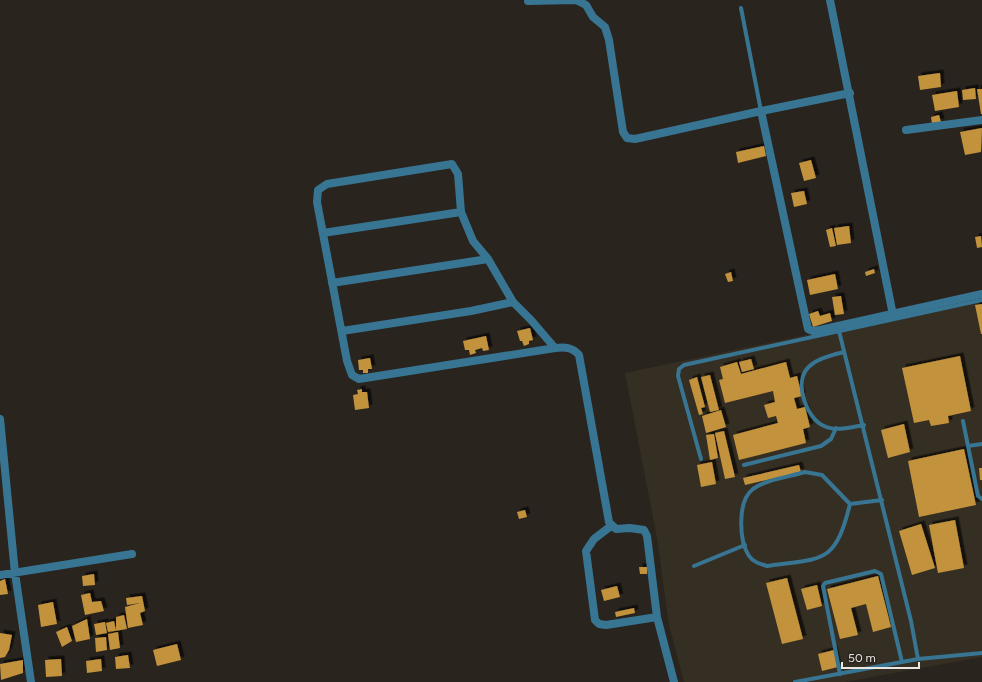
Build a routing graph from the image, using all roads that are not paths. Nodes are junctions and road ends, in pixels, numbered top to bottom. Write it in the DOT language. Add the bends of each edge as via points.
graph roads {
  1 [pos="830,0"];
  2 [pos="528,1"];
  3 [pos="741,8"];
  4 [pos="850,93"];
  5 [pos="761,111"];
  6 [pos="982,120"];
  7 [pos="906,130"];
  8 [pos="461,212"];
  9 [pos="323,233"];
  10 [pos="488,259"];
  11 [pos="332,283"];
  12 [pos="982,294"];
  13 [pos="982,300"];
  14 [pos="513,302"];
  15 [pos="893,315"];
  16 [pos="342,331"];
  17 [pos="839,331"];
  18 [pos="555,348"];
  19 [pos="844,352"];
  20 [pos="0,419"];
  21 [pos="963,421"];
  22 [pos="864,425"];
  23 [pos="836,428"];
  24 [pos="982,444"];
  25 [pos="968,446"];
  26 [pos="700,460"];
  27 [pos="744,465"];
  28 [pos="982,499"];
  29 [pos="882,500"];
  30 [pos="850,504"];
  31 [pos="611,526"];
  32 [pos="744,545"];
  33 [pos="132,554"];
  34 [pos="694,566"];
  35 [pos="15,573"];
  36 [pos="0,575"];
  37 [pos="658,617"];
  38 [pos="982,653"];
  39 [pos="918,659"];
  40 [pos="902,662"];
  41 [pos="840,674"];
  42 [pos="31,682"];
  43 [pos="674,682"];
  44 [pos="794,682"];
  1 -- 4 [label="street"];
  2 -- 5 [label="street" via="582,2 604,27 609,40 623,132 627,138 635,139"];
  3 -- 5 [label="lane"];
  4 -- 5 [label="street"];
  4 -- 15 [label="street"];
  5 -- 15 [label="street" via="808,329 813,331"];
  6 -- 7 [label="street"];
  8 -- 9 [label="street"];
  8 -- 9 [label="street" via="458,174 452,164 444,165 321,186 317,202"];
  8 -- 10 [label="street" via="474,241"];
  9 -- 11 [label="street"];
  10 -- 11 [label="street"];
  10 -- 14 [label="street"];
  11 -- 16 [label="street"];
  12 -- 15 [label="street"];
  13 -- 17 [label="lane"];
  14 -- 16 [label="street"];
  14 -- 18 [label="street"];
  16 -- 18 [label="street" via="349,369 352,375 359,379"];
  17 -- 19 [label="lane"];
  17 -- 26 [label="lane" via="684,365 678,376"];
  18 -- 31 [label="street" via="566,347 575,350 579,355 605,506"];
  19 -- 22 [label="lane"];
  19 -- 23 [label="lane" via="813,363 802,378 809,412 823,426"];
  20 -- 35 [label="street"];
  21 -- 25 [label="lane"];
  22 -- 23 [label="lane"];
  22 -- 29 [label="lane"];
  23 -- 27 [label="lane" via="831,439 821,446"];
  24 -- 25 [label="lane"];
  25 -- 28 [label="lane" via="978,496"];
  29 -- 30 [label="lane"];
  29 -- 39 [label="lane"];
  30 -- 32 [label="lane" via="841,535 834,548 821,558 767,566 759,564 749,556"];
  30 -- 32 [label="lane" via="822,475 805,472 770,482 752,490 746,499 740,521"];
  31 -- 37 [label="street" via="616,529 644,530 647,536"];
  31 -- 37 [label="street" via="594,538 586,551 595,620 606,625"];
  32 -- 34 [label="lane"];
  33 -- 35 [label="street"];
  35 -- 36 [label="street"];
  35 -- 42 [label="street"];
  37 -- 43 [label="street"];
  38 -- 39 [label="lane"];
  39 -- 40 [label="lane"];
  40 -- 41 [label="lane"];
  40 -- 41 [label="lane" via="881,574 875,571 825,583 823,586"];
  41 -- 44 [label="lane"];
}
